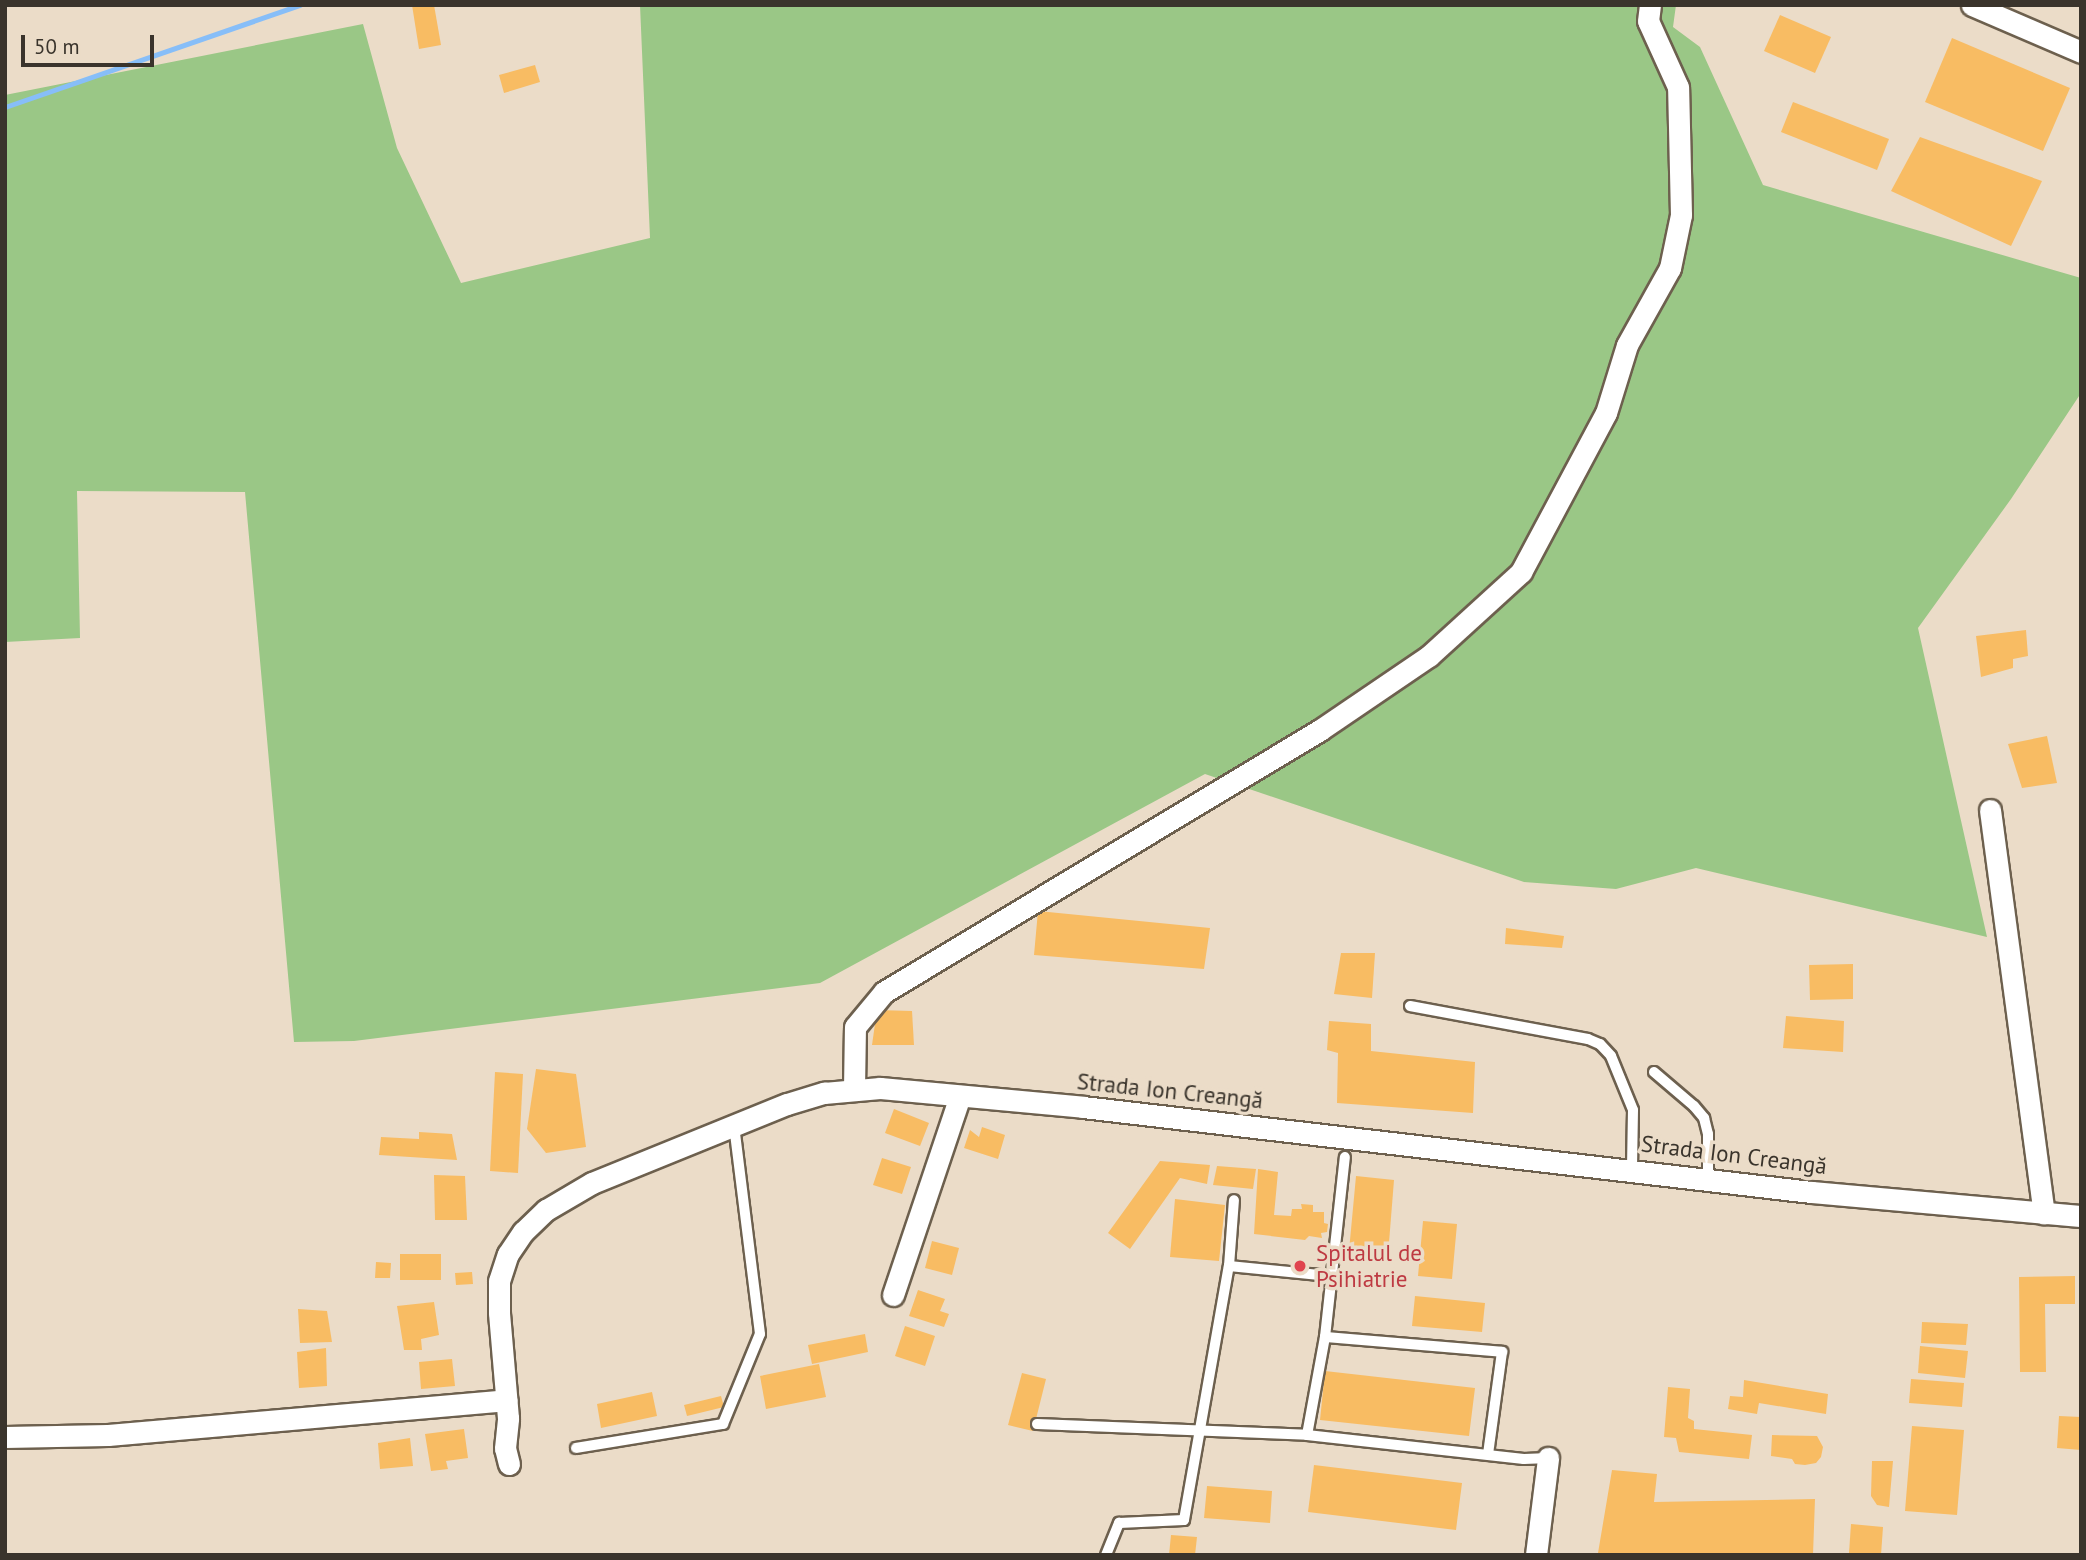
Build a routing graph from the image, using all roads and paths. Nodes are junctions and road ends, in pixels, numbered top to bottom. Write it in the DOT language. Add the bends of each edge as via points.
graph roads {
  1 [pos="1650,5"];
  2 [pos="1972,5"];
  3 [pos="2081,52"];
  4 [pos="1990,810"];
  5 [pos="1410,1006"];
  6 [pos="1654,1072"];
  7 [pos="854,1089"];
  8 [pos="960,1096"];
  9 [pos="734,1125"];
  10 [pos="1345,1157"];
  11 [pos="1632,1169"];
  12 [pos="1708,1180"];
  13 [pos="1234,1200"];
  14 [pos="2044,1213"];
  15 [pos="2081,1216"];
  16 [pos="1228,1266"];
  17 [pos="1330,1276"];
  18 [pos="893,1295"];
  19 [pos="1325,1337"];
  20 [pos="506,1400"];
  21 [pos="1037,1424"];
  22 [pos="1201,1432"];
  23 [pos="1307,1435"];
  24 [pos="5,1437"];
  25 [pos="576,1448"];
  26 [pos="1488,1454"];
  27 [pos="1548,1458"];
  28 [pos="509,1464"];
  29 [pos="1106,1555"];
  30 [pos="1536,1555"];
  1 -- 7 [label="street" via="1648,21 1678,87 1681,215 1670,268 1626,345 1606,413 1521,572 1429,656 1320,730 884,992 855,1027"];
  2 -- 3 [label="street"];
  4 -- 14 [label="street"];
  5 -- 11 [label="lane" via="1600,1045 1611,1056 1633,1110"];
  6 -- 12 [label="lane" via="1704,1118"];
  7 -- 8 [label="street, Strada Ion Creangă"];
  7 -- 9 [label="street, Strada Ion Creangă" via="787,1104"];
  8 -- 11 [label="street, Strada Ion Creangă"];
  8 -- 18 [label="street"];
  9 -- 20 [label="street, Strada Ion Creangă" via="592,1183 546,1210 523,1232 508,1254 499,1281"];
  9 -- 25 [label="lane" via="760,1334 723,1424"];
  10 -- 17 [label="lane"];
  11 -- 12 [label="street, Strada Ion Creangă"];
  12 -- 14 [label="street, Strada Ion Creangă"];
  13 -- 16 [label="lane"];
  14 -- 15 [label="street, Strada Ion Creangă"];
  16 -- 17 [label="lane"];
  16 -- 22 [label="lane"];
  17 -- 19 [label="lane"];
  19 -- 23 [label="lane"];
  19 -- 26 [label="lane" via="1502,1352"];
  20 -- 24 [label="street" via="108,1435"];
  20 -- 28 [label="street, Strada Ion Creangă"];
  21 -- 22 [label="lane"];
  22 -- 23 [label="lane"];
  22 -- 29 [label="lane" via="1184,1520 1119,1523"];
  23 -- 26 [label="lane"];
  26 -- 27 [label="lane"];
  27 -- 30 [label="street"];
}
